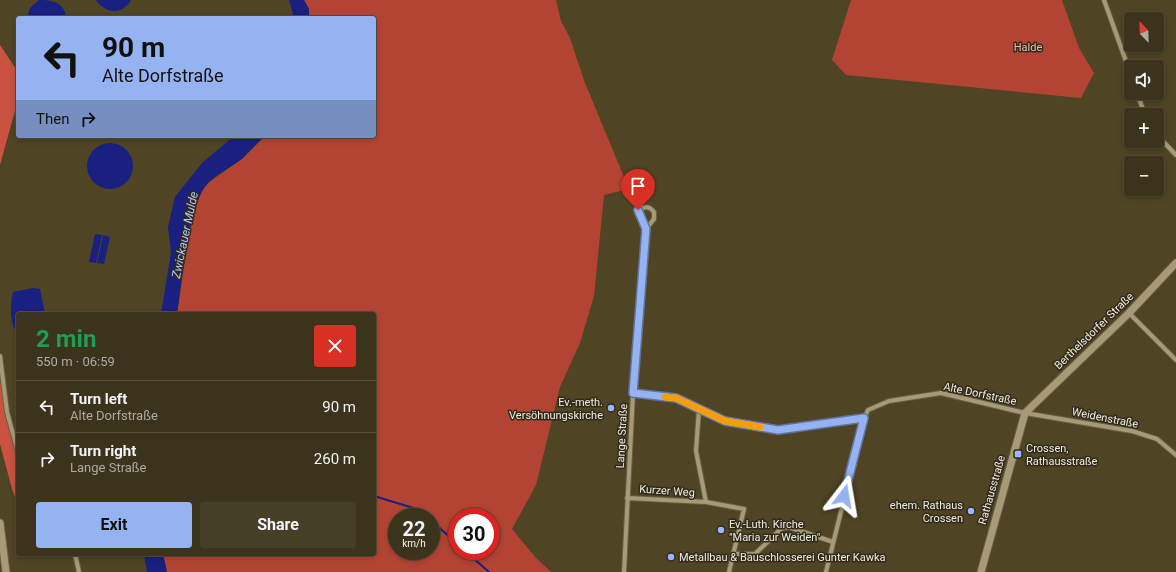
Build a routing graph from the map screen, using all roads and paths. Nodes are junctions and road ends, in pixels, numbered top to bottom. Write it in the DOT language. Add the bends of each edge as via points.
graph roads {
  1 [pos="1104,0"];
  2 [pos="1126,60"];
  3 [pos="1164,142"];
  4 [pos="1176,155"];
  5 [pos="646,229"];
  6 [pos="1176,263"];
  7 [pos="1129,313"];
  8 [pos="0,356"];
  9 [pos="1176,360"];
  10 [pos="633,393"];
  11 [pos="699,409"];
  12 [pos="1025,413"];
  13 [pos="864,418"];
  14 [pos="16,445"];
  15 [pos="1176,455"];
  16 [pos="627,498"];
  17 [pos="706,502"];
  18 [pos="0,523"];
  19 [pos="833,542"];
  20 [pos="735,554"];
  21 [pos="75,556"];
  22 [pos="6,572"];
  23 [pos="79,572"];
  24 [pos="624,572"];
  25 [pos="729,572"];
  26 [pos="826,572"];
  27 [pos="981,572"];
  1 -- 2 [label="street"];
  3 -- 4 [label="street"];
  5 -- 5 [label="street, Lange Straße" via="638,210 643,207 648,207 654,212 654,219"];
  5 -- 10 [label="street, Lange Straße"];
  6 -- 7 [label="street, Berthelsdorfer Straße"];
  7 -- 9 [label="street"];
  7 -- 12 [label="street, Berthelsdorfer Straße"];
  8 -- 14 [label="street" via="7,412"];
  10 -- 11 [label="street" via="676,398"];
  10 -- 16 [label="street, Lange Straße"];
  11 -- 13 [label="street" via="725,421 778,430"];
  11 -- 17 [label="street" via="696,451"];
  12 -- 13 [label="street, Alte Dorfstraße" via="941,393 889,401 868,410"];
  12 -- 15 [label="street, Weidenstraße" via="1132,431 1157,439"];
  12 -- 27 [label="street, Rathausstraße"];
  13 -- 19 [label="street"];
  16 -- 17 [label="street, Kurzer Weg"];
  16 -- 24 [label="street, Lange Straße"];
  17 -- 20 [label="street, Kurzer Weg" via="744,510"];
  18 -- 22 [label="street"];
  19 -- 20 [label="street" via="789,527 782,528 756,554"];
  19 -- 26 [label="street"];
  20 -- 25 [label="street"];
  21 -- 23 [label="street"];
}
